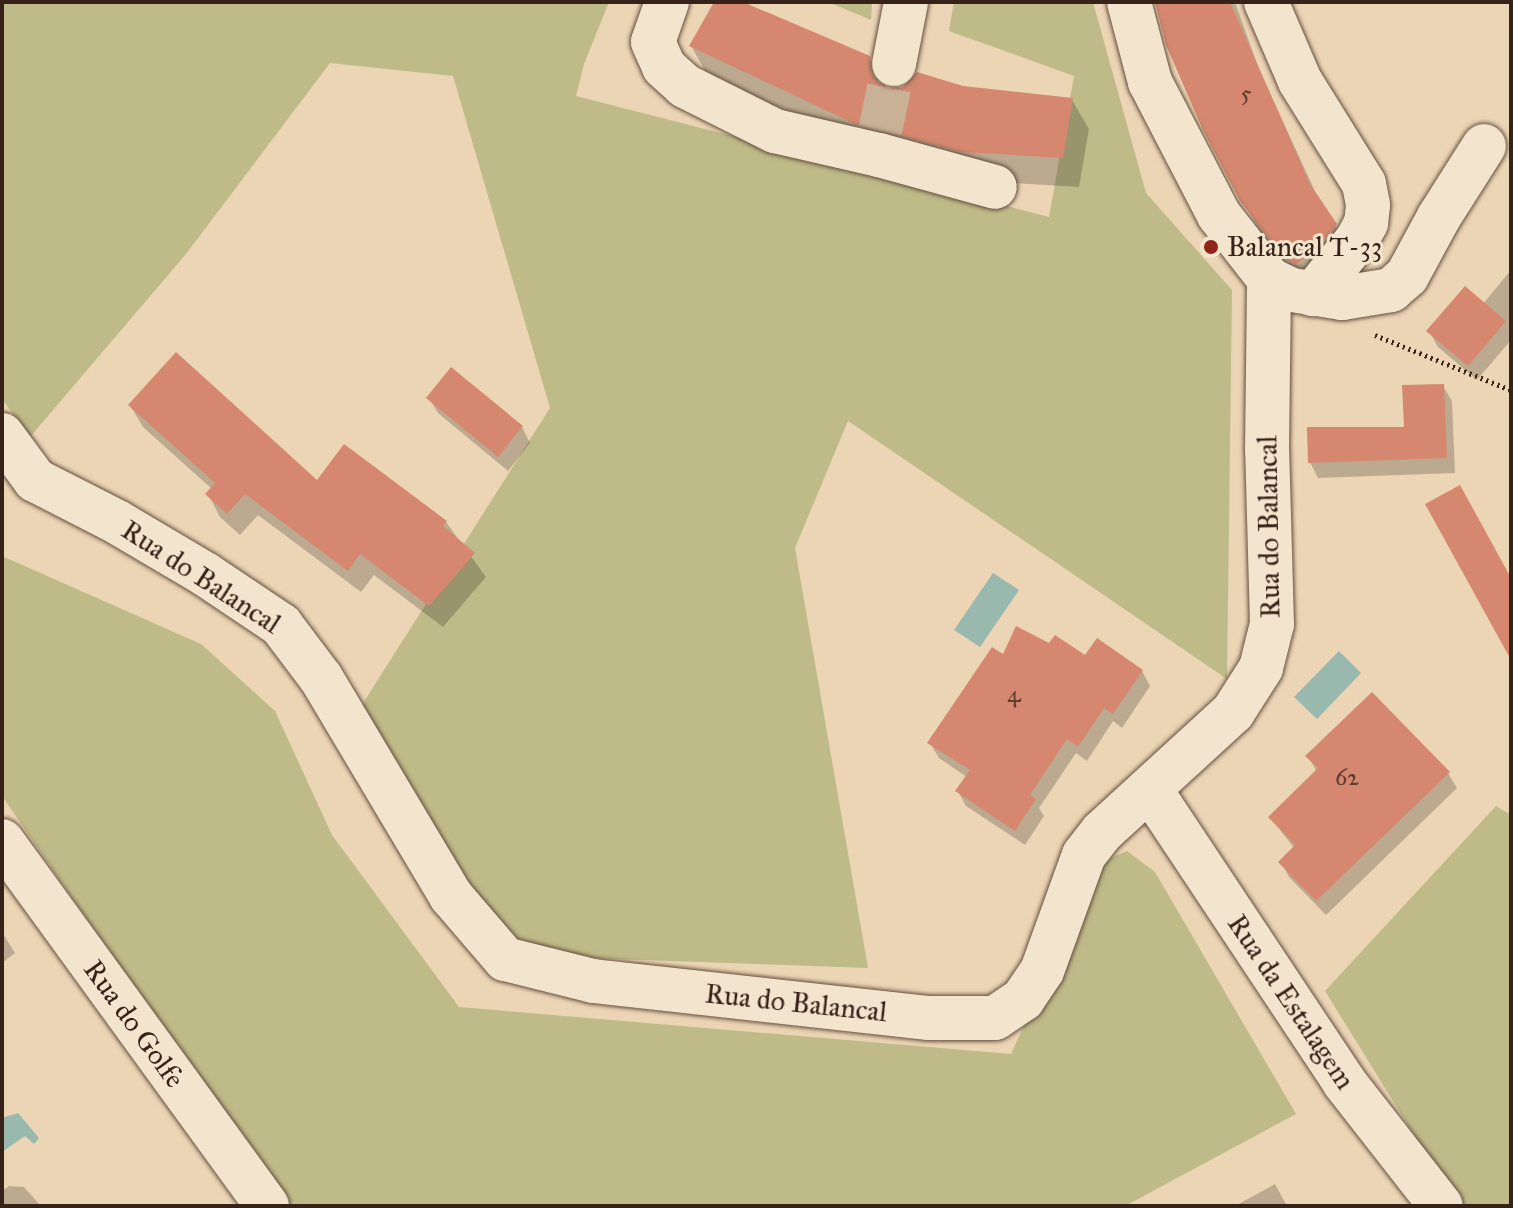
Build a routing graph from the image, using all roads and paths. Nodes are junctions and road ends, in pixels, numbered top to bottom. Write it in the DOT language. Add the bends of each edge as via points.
graph roads {
  1 [pos="667,2"];
  2 [pos="906,2"];
  3 [pos="1129,2"];
  4 [pos="1266,2"];
  5 [pos="894,64"];
  6 [pos="1484,146"];
  7 [pos="995,187"];
  8 [pos="1269,279"];
  9 [pos="1328,296"];
  10 [pos="1511,390"];
  11 [pos="2,435"];
  12 [pos="1151,791"];
  13 [pos="2,841"];
  14 [pos="267,1206"];
  15 [pos="1441,1206"];
  1 -- 7 [label="street" via="653,42 664,67 685,86 775,131 880,143"];
  2 -- 5 [label="street"];
  3 -- 8 [label="street" via="1150,82 1219,215"];
  4 -- 9 [label="street" via="1300,81 1364,184 1366,223"];
  6 -- 9 [label="street" via="1407,276 1391,290"];
  8 -- 9 [label="street"];
  8 -- 12 [label="street, Rua do Balancal" via="1272,624 1261,668 1233,712"];
  9 -- 10 [label="path" via="1377,337"];
  11 -- 12 [label="street, Rua do Balancal" via="35,480 167,551 281,625 321,678 451,896 505,959 593,981 929,1018 995,1018 1023,999 1042,971 1084,855 1102,832"];
  12 -- 15 [label="street, Rua da Estalagem" via="1344,1082"];
  13 -- 14 [label="street, Rua do Golfe"];
}
